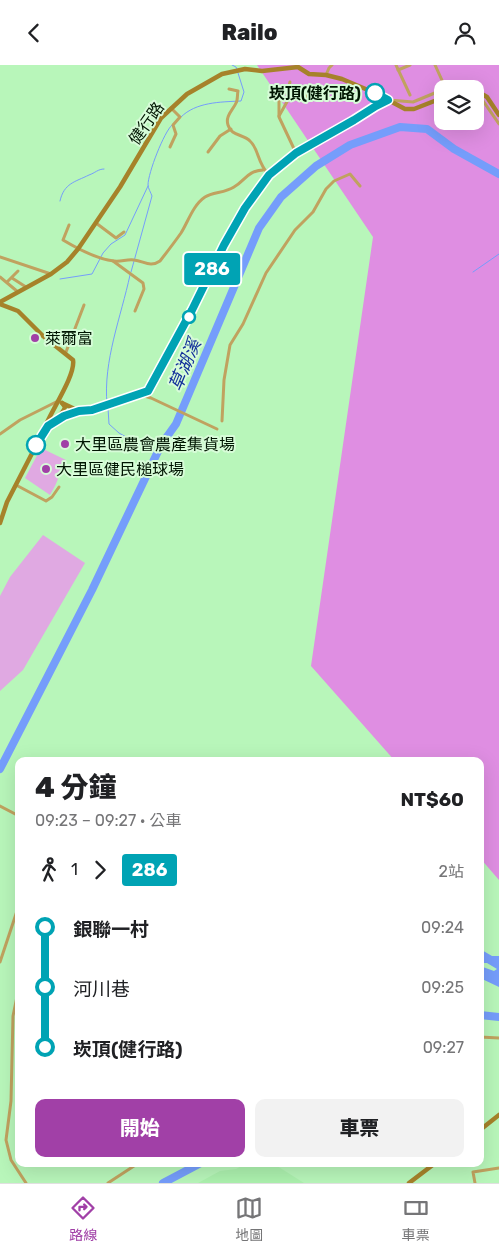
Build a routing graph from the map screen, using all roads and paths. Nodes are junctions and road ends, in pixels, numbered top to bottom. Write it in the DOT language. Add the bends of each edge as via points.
graph roads {
  1 [pos="332,65"];
  2 [pos="396,65"];
  3 [pos="410,65"];
  4 [pos="435,65"];
  5 [pos="398,70"];
  6 [pos="326,75"];
  7 [pos="441,80"];
  8 [pos="290,82"];
  9 [pos="306,87"];
  10 [pos="228,89"];
  11 [pos="434,93"];
  12 [pos="410,95"];
  13 [pos="484,95"];
  14 [pos="388,100"];
  15 [pos="434,101"];
  16 [pos="484,102"];
  17 [pos="171,107"];
  18 [pos="499,115"];
  19 [pos="279,117"];
  20 [pos="499,124"];
  21 [pos="230,129"];
  22 [pos="170,147"];
  23 [pos="208,152"];
  24 [pos="296,153"];
  25 [pos="263,170"];
  26 [pos="269,175"];
  27 [pos="360,185"];
  28 [pos="95,223"];
  29 [pos="69,225"];
  30 [pos="124,233"];
  31 [pos="78,249"];
  32 [pos="0,257"];
  33 [pos="112,261"];
  34 [pos="18,271"];
  35 [pos="51,274"];
  36 [pos="0,277"];
  37 [pos="12,278"];
  38 [pos="7,282"];
  39 [pos="26,287"];
  40 [pos="18,292"];
  41 [pos="0,303"];
  42 [pos="84,305"];
  43 [pos="136,311"];
  44 [pos="66,352"];
  45 [pos="62,391"];
  46 [pos="141,395"];
  47 [pos="60,404"];
  48 [pos="79,411"];
  49 [pos="61,414"];
  50 [pos="55,420"];
  51 [pos="222,421"];
  52 [pos="217,429"];
  53 [pos="0,434"];
  54 [pos="42,434"];
  55 [pos="16,485"];
  56 [pos="59,487"];
  57 [pos="0,523"];
  58 [pos="0,805"];
  59 [pos="15,814"];
  60 [pos="15,917"];
  61 [pos="0,962"];
  62 [pos="15,1006"];
  63 [pos="484,1037"];
  64 [pos="499,1038"];
  65 [pos="499,1115"];
  66 [pos="484,1127"];
  67 [pos="15,1165"];
  68 [pos="16,1167"];
  69 [pos="132,1167"];
  70 [pos="430,1167"];
  71 [pos="499,1169"];
  72 [pos="26,1183"];
  73 [pos="108,1183"];
  74 [pos="409,1183"];
  75 [pos="475,1183"];
  1 -- 6 [label="street"];
  2 -- 5 [label="street"];
  3 -- 5 [label="street"];
  4 -- 7 [label="street"];
  5 -- 12 [label="street"];
  6 -- 14 [label="street, 健行路"];
  6 -- 17 [label="street, 健行路" via="309,74 298,67 227,72 187,94"];
  8 -- 19 [label="street" via="287,93 279,92"];
  9 -- 19 [label="street" via="306,98 288,100"];
  10 -- 21 [label="street" via="238,91 237,102 228,117"];
  11 -- 14 [label="street, 健行路" via="412,102"];
  13 -- 18 [label="street"];
  14 -- 15 [label="street, 健行路" via="405,109"];
  14 -- 24 [label="street"];
  16 -- 20 [label="street"];
  17 -- 22 [label="street" via="180,117 173,125 176,134"];
  17 -- 28 [label="street, 健行路" via="156,125"];
  19 -- 24 [label="street"];
  21 -- 23 [label="street"];
  21 -- 25 [label="street" via="251,141"];
  24 -- 26 [label="street"];
  25 -- 26 [label="street"];
  25 -- 33 [label="street" via="249,173 235,187 205,197 155,265 131,259"];
  26 -- 46 [label="street" via="224,245 154,382"];
  27 -- 51 [label="street" via="350,174 334,181 266,273 230,345"];
  28 -- 30 [label="street" via="116,238"];
  28 -- 31 [label="street, 健行路"];
  29 -- 31 [label="street" via="63,240"];
  31 -- 33 [label="street"];
  31 -- 35 [label="street, 健行路"];
  32 -- 35 [label="street"];
  33 -- 43 [label="street" via="143,283"];
  34 -- 37 [label="street"];
  35 -- 39 [label="street, 健行路"];
  36 -- 38 [label="street"];
  37 -- 38 [label="street"];
  37 -- 39 [label="street"];
  38 -- 40 [label="street"];
  39 -- 40 [label="street, 健行路"];
  40 -- 41 [label="street, 健行路"];
  41 -- 44 [label="street" via="18,311 43,336"];
  42 -- 44 [label="street"];
  44 -- 45 [label="street" via="74,364"];
  45 -- 47 [label="street"];
  45 -- 47 [label="street"];
  46 -- 48 [label="street"];
  46 -- 52 [label="street"];
  47 -- 48 [label="street"];
  47 -- 49 [label="street" via="65,409"];
  47 -- 49 [label="street" via="55,412"];
  47 -- 53 [label="street" via="20,419"];
  47 -- 54 [label="street" via="46,421"];
  48 -- 50 [label="street"];
  49 -- 50 [label="street"];
  50 -- 54 [label="street"];
  54 -- 55 [label="street"];
  55 -- 56 [label="street" via="46,501"];
  55 -- 57 [label="street"];
  58 -- 59 [label="street"];
  60 -- 61 [label="street"];
  62 -- 67 [label="street" via="6,1140"];
  63 -- 64 [label="street"];
  65 -- 66 [label="street"];
  68 -- 72 [label="street"];
  69 -- 73 [label="street"];
  70 -- 74 [label="street"];
  71 -- 75 [label="street" via="473,1172"];
}
